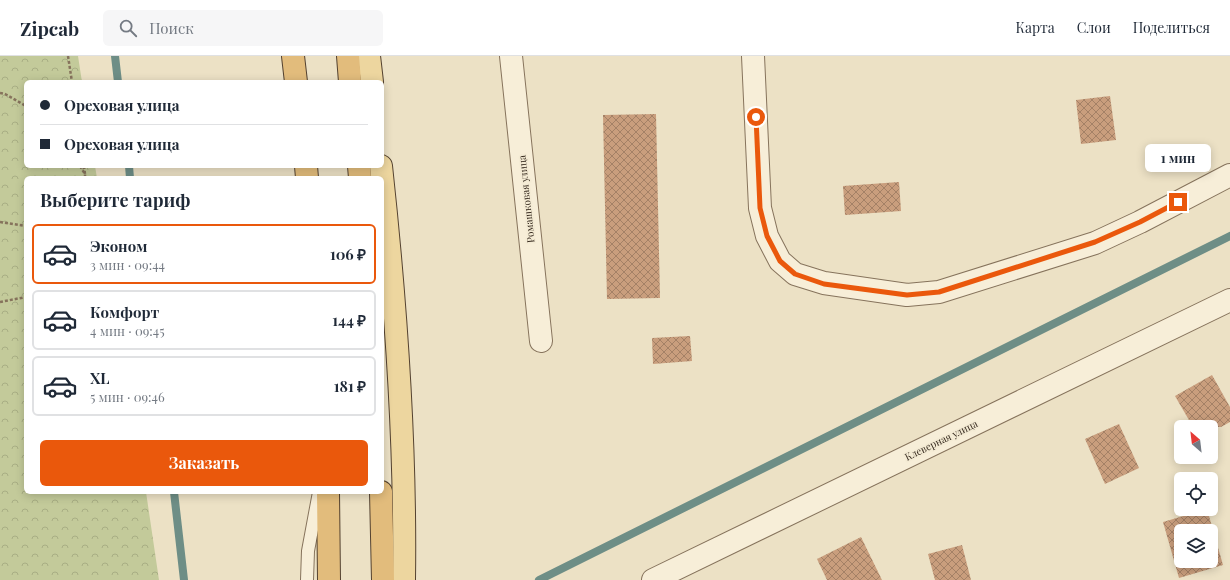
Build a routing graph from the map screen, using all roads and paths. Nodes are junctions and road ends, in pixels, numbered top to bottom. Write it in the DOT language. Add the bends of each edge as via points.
graph roads {
  1 [pos="68,56"];
  2 [pos="293,56"];
  3 [pos="348,56"];
  4 [pos="369,56"];
  5 [pos="511,56"];
  6 [pos="753,56"];
  7 [pos="72,80"];
  8 [pos="296,80"];
  9 [pos="350,80"];
  10 [pos="372,80"];
  11 [pos="0,93"];
  12 [pos="24,105"];
  13 [pos="81,168"];
  14 [pos="84,168"];
  15 [pos="85,174"];
  16 [pos="1230,175"];
  17 [pos="384,196"];
  18 [pos="0,222"];
  19 [pos="24,226"];
  20 [pos="24,297"];
  21 [pos="1230,300"];
  22 [pos="0,302"];
  23 [pos="541,342"];
  24 [pos="318,494"];
  25 [pos="328,494"];
  26 [pos="381,494"];
  27 [pos="308,580"];
  28 [pos="329,580"];
  29 [pos="383,580"];
  30 [pos="404,580"];
  31 [pos="653,580"];
  1 -- 7 [label="path"];
  2 -- 8 [label="highway"];
  3 -- 9 [label="highway"];
  4 -- 10 [label="main road"];
  5 -- 23 [label="street, Ромашковая улица"];
  6 -- 16 [label="street" via="760,208 767,236 780,261 795,274 824,284 907,295 939,292 1095,242 1140,222"];
  11 -- 12 [label="path"];
  13 -- 15 [label="path"];
  14 -- 15 [label="path"];
  17 -- 30 [label="main road" via="397,328"];
  18 -- 19 [label="path"];
  20 -- 22 [label="path"];
  21 -- 31 [label="street, Клеверная улица"];
  24 -- 27 [label="lane" via="308,550"];
  25 -- 28 [label="highway"];
  26 -- 29 [label="highway"];
}
